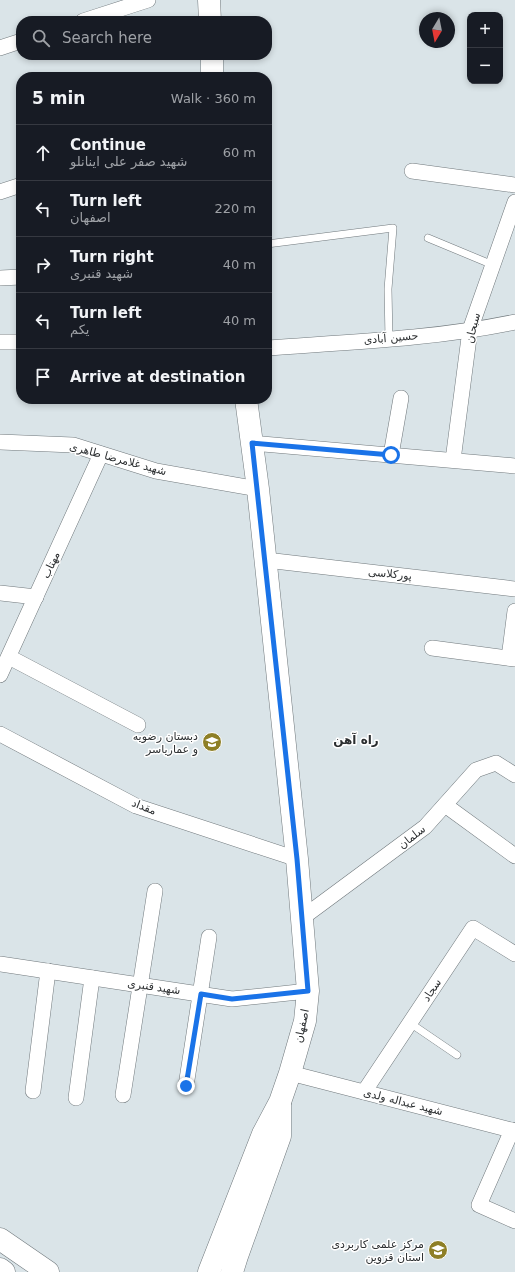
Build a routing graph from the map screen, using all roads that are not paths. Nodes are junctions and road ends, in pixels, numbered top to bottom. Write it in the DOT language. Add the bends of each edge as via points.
graph roads {
  1 [pos="148,0"];
  2 [pos="209,0"];
  3 [pos="98,16"];
  4 [pos="210,16"];
  5 [pos="16,43"];
  6 [pos="0,48"];
  7 [pos="212,60"];
  8 [pos="212,72"];
  9 [pos="412,171"];
  10 [pos="515,185"];
  11 [pos="16,187"];
  12 [pos="0,192"];
  13 [pos="515,202"];
  14 [pos="428,238"];
  15 [pos="272,243"];
  16 [pos="493,265"];
  17 [pos="16,277"];
  18 [pos="0,278"];
  19 [pos="515,322"];
  20 [pos="470,330"];
  21 [pos="389,339"];
  22 [pos="0,342"];
  23 [pos="16,342"];
  24 [pos="272,348"];
  25 [pos="401,398"];
  26 [pos="247,404"];
  27 [pos="0,442"];
  28 [pos="252,443"];
  29 [pos="101,454"];
  30 [pos="391,455"];
  31 [pos="453,460"];
  32 [pos="515,466"];
  33 [pos="258,489"];
  34 [pos="266,560"];
  35 [pos="515,589"];
  36 [pos="0,593"];
  37 [pos="36,597"];
  38 [pos="515,611"];
  39 [pos="432,648"];
  40 [pos="9,656"];
  41 [pos="512,658"];
  42 [pos="0,675"];
  43 [pos="138,725"];
  44 [pos="0,734"];
  45 [pos="515,775"];
  46 [pos="445,805"];
  47 [pos="515,856"];
  48 [pos="297,859"];
  49 [pos="155,891"];
  50 [pos="302,918"];
  51 [pos="209,937"];
  52 [pos="515,954"];
  53 [pos="0,964"];
  54 [pos="48,971"];
  55 [pos="92,978"];
  56 [pos="140,985"];
  57 [pos="308,991"];
  58 [pos="201,994"];
  59 [pos="410,1023"];
  60 [pos="457,1055"];
  61 [pos="290,1073"];
  62 [pos="186,1086"];
  63 [pos="33,1091"];
  64 [pos="364,1092"];
  65 [pos="123,1095"];
  66 [pos="76,1098"];
  67 [pos="280,1102"];
  68 [pos="513,1131"];
  69 [pos="515,1221"];
  70 [pos="0,1239"];
  71 [pos="0,1269"];
  72 [pos="4,1272"];
  73 [pos="48,1272"];
  74 [pos="209,1272"];
  75 [pos="232,1272"];
  1 -- 3 [label="street"];
  2 -- 4 [label="main road"];
  5 -- 6 [label="street"];
  7 -- 8 [label="main road"];
  9 -- 10 [label="street"];
  11 -- 12 [label="street"];
  13 -- 16 [label="street, سبحان"];
  14 -- 16 [label="lane"];
  15 -- 21 [label="lane" via="393,228 388,289"];
  16 -- 20 [label="street, سبحان"];
  17 -- 18 [label="street"];
  19 -- 20 [label="street, حسین آبادی"];
  20 -- 21 [label="street, حسین آبادی"];
  20 -- 31 [label="street, سبحان"];
  21 -- 24 [label="street, حسین آبادی"];
  22 -- 23 [label="street"];
  25 -- 30 [label="street"];
  26 -- 28 [label="main road, اصفهان"];
  27 -- 29 [label="street, شهید غلامرضا طاهری" via="73,446"];
  28 -- 30 [label="street"];
  28 -- 33 [label="main road, اصفهان"];
  29 -- 33 [label="street, شهید غلامرضا طاهری" via="156,471"];
  29 -- 37 [label="street, مهتاب"];
  30 -- 31 [label="street"];
  31 -- 32 [label="street"];
  33 -- 34 [label="main road, اصفهان"];
  34 -- 35 [label="street, پورکلاسی"];
  34 -- 48 [label="main road, اصفهان"];
  36 -- 37 [label="street"];
  37 -- 40 [label="street, مهتاب"];
  38 -- 41 [label="street"];
  39 -- 41 [label="street"];
  40 -- 42 [label="street, مهتاب"];
  40 -- 43 [label="street"];
  44 -- 48 [label="street, مقداد" via="136,806"];
  45 -- 46 [label="street, سلمان" via="496,763 476,770"];
  46 -- 47 [label="street"];
  46 -- 50 [label="street, سلمان" via="425,827"];
  48 -- 50 [label="main road, اصفهان"];
  49 -- 56 [label="street"];
  50 -- 57 [label="main road, اصفهان"];
  51 -- 58 [label="street"];
  52 -- 59 [label="street, سجاد" via="473,928"];
  53 -- 54 [label="street, شهید قنبری"];
  54 -- 55 [label="street, شهید قنبری"];
  54 -- 63 [label="street"];
  55 -- 56 [label="street, شهید قنبری"];
  55 -- 66 [label="street"];
  56 -- 58 [label="street, شهید قنبری"];
  56 -- 65 [label="street"];
  57 -- 58 [label="street, شهید قنبری" via="232,999"];
  57 -- 61 [label="main road, اصفهان" via="305,1021"];
  58 -- 62 [label="street"];
  59 -- 60 [label="lane"];
  59 -- 64 [label="street, سجاد"];
  61 -- 64 [label="street, شهید عبداله ولدی"];
  61 -- 67 [label="main road, اصفهان"];
  64 -- 68 [label="street, شهید عبداله ولدی"];
  67 -- 74 [label="main road, اصفهان" via="262,1134"];
  67 -- 75 [label="main road, اصفهان" via="280,1136"];
  68 -- 69 [label="street" via="479,1205"];
  70 -- 73 [label="main road"];
  71 -- 72 [label="main road"];
}
